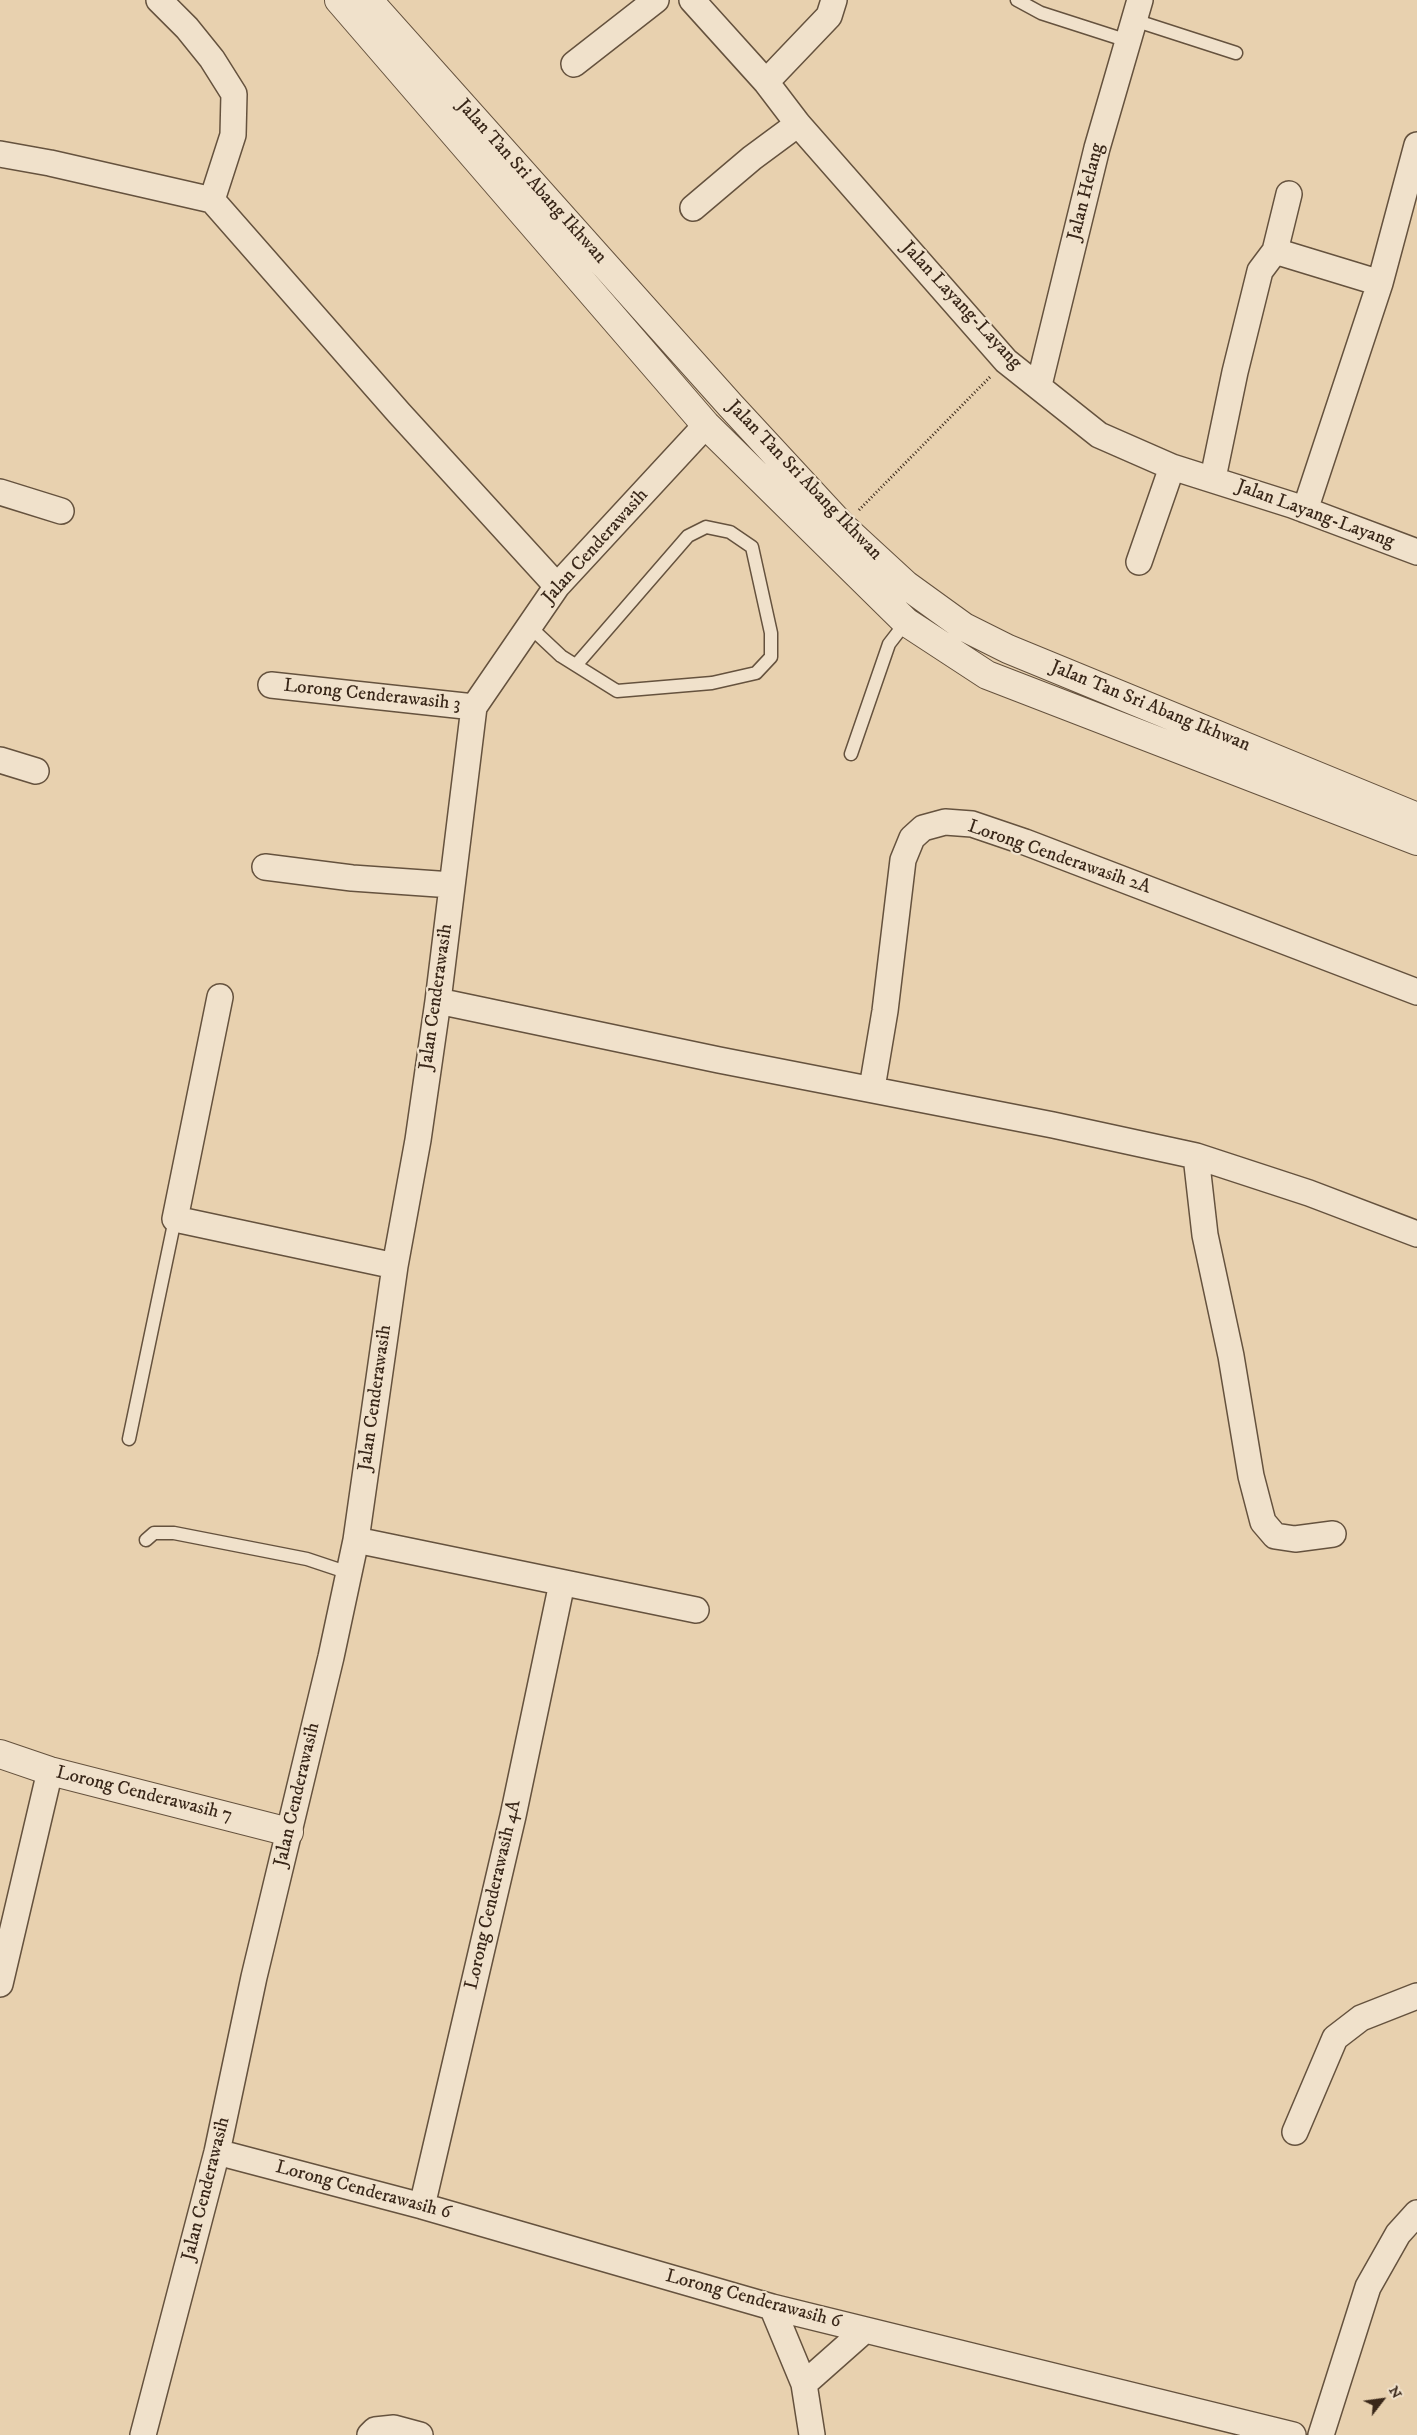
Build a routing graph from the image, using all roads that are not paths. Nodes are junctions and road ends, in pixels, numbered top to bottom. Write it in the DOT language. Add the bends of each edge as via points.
graph roads {
  1 [pos="160,0"];
  2 [pos="339,0"];
  3 [pos="368,0"];
  4 [pos="656,0"];
  5 [pos="692,0"];
  6 [pos="834,0"];
  7 [pos="1017,0"];
  8 [pos="1134,20"];
  9 [pos="1236,53"];
  10 [pos="574,64"];
  11 [pos="766,82"];
  12 [pos="798,124"];
  13 [pos="1417,145"];
  14 [pos="2,160"];
  15 [pos="1289,194"];
  16 [pos="212,200"];
  17 [pos="693,208"];
  18 [pos="1274,252"];
  19 [pos="1380,283"];
  20 [pos="1039,385"];
  21 [pos="706,425"];
  22 [pos="1172,467"];
  23 [pos="1213,478"];
  24 [pos="0,492"];
  25 [pos="1306,510"];
  26 [pos="61,511"];
  27 [pos="1417,552"];
  28 [pos="1139,562"];
  29 [pos="557,586"];
  30 [pos="906,622"];
  31 [pos="529,626"];
  32 [pos="577,664"];
  33 [pos="271,685"];
  34 [pos="474,707"];
  35 [pos="851,754"];
  36 [pos="0,760"];
  37 [pos="36,771"];
  38 [pos="1417,817"];
  39 [pos="1417,840"];
  40 [pos="265,867"];
  41 [pos="452,885"];
  42 [pos="1417,992"];
  43 [pos="220,996"];
  44 [pos="438,1001"];
  45 [pos="872,1088"];
  46 [pos="1196,1156"];
  47 [pos="174,1219"];
  48 [pos="1417,1234"];
  49 [pos="395,1266"];
  50 [pos="129,1439"];
  51 [pos="1333,1534"];
  52 [pos="146,1540"];
  53 [pos="356,1540"];
  54 [pos="350,1573"];
  55 [pos="562,1583"];
  56 [pos="696,1610"];
  57 [pos="0,1754"];
  58 [pos="50,1771"];
  59 [pos="289,1832"];
  60 [pos="0,1984"];
  61 [pos="1417,1996"];
  62 [pos="1294,2132"];
  63 [pos="217,2152"];
  64 [pos="422,2206"];
  65 [pos="1417,2213"];
  66 [pos="772,2307"];
  67 [pos="865,2330"];
  68 [pos="804,2384"];
  69 [pos="377,2432"];
  70 [pos="143,2435"];
  71 [pos="420,2435"];
  72 [pos="812,2435"];
  73 [pos="1293,2435"];
  74 [pos="1321,2435"];
  1 -- 16 [label="street" via="212,59 234,94 233,135"];
  2 -- 21 [label="street, Jalan Tan Sri Abang Ikhwan"];
  3 -- 38 [label="street, Jalan Tan Sri Abang Ikhwan" via="842,527 906,585 964,627 1008,649"];
  4 -- 10 [label="street"];
  5 -- 11 [label="street, Jalan Layang-Layang"];
  6 -- 11 [label="street" via="829,16"];
  7 -- 8 [label="lane" via="1042,13"];
  8 -- 9 [label="lane"];
  8 -- 20 [label="street, Jalan Helang" via="1097,148"];
  11 -- 12 [label="street, Jalan Layang-Layang"];
  12 -- 17 [label="street"];
  12 -- 20 [label="street, Jalan Layang-Layang" via="1006,360"];
  13 -- 19 [label="street"];
  14 -- 16 [label="street"];
  15 -- 18 [label="street"];
  16 -- 29 [label="street" via="399,413"];
  18 -- 19 [label="street"];
  18 -- 23 [label="street" via="1260,271"];
  19 -- 25 [label="street"];
  20 -- 22 [label="street, Jalan Layang-Layang" via="1099,435"];
  21 -- 29 [label="street, Jalan Cenderawasih"];
  21 -- 30 [label="street, Jalan Tan Sri Abang Ikhwan"];
  22 -- 23 [label="street, Jalan Layang-Layang"];
  22 -- 28 [label="street"];
  23 -- 25 [label="street, Jalan Layang-Layang"];
  24 -- 26 [label="street"];
  25 -- 27 [label="street, Jalan Layang-Layang"];
  29 -- 31 [label="street, Jalan Cenderawasih"];
  30 -- 35 [label="lane" via="889,644"];
  30 -- 39 [label="street, Jalan Tan Sri Abang Ikhwan" via="987,675"];
  31 -- 32 [label="lane" via="561,656"];
  31 -- 34 [label="street, Jalan Cenderawasih"];
  32 -- 32 [label="lane" via="617,691 712,683 756,673 771,657 771,633 752,547 730,532 706,527 688,536"];
  33 -- 34 [label="street, Lorong Cenderawasih 3"];
  34 -- 41 [label="street, Jalan Cenderawasih"];
  36 -- 37 [label="street"];
  40 -- 41 [label="street" via="352,878"];
  41 -- 44 [label="street, Jalan Cenderawasih"];
  42 -- 45 [label="street, Lorong Cenderawasih 2A" via="1025,842 972,824 945,822 923,828 912,838 903,860 886,1011"];
  43 -- 47 [label="street"];
  44 -- 45 [label="street" via="719,1060"];
  44 -- 49 [label="street, Jalan Cenderawasih" via="418,1140"];
  45 -- 46 [label="street"];
  46 -- 48 [label="street"];
  46 -- 51 [label="street" via="1205,1235 1231,1356 1250,1476 1263,1522 1275,1536 1295,1539"];
  47 -- 49 [label="street"];
  47 -- 50 [label="lane"];
  49 -- 53 [label="street, Jalan Cenderawasih"];
  52 -- 54 [label="lane" via="154,1533 174,1533 307,1559"];
  53 -- 54 [label="street, Jalan Cenderawasih"];
  53 -- 55 [label="street"];
  54 -- 59 [label="street, Jalan Cenderawasih"];
  55 -- 56 [label="street"];
  55 -- 64 [label="street, Lorong Cenderawasih 4A" via="515,1807"];
  57 -- 58 [label="street, Lorong Cenderawasih 7"];
  58 -- 59 [label="street, Lorong Cenderawasih 7"];
  58 -- 60 [label="street"];
  59 -- 63 [label="street, Jalan Cenderawasih"];
  61 -- 62 [label="street" via="1362,2018 1335,2038"];
  63 -- 64 [label="street, Lorong Cenderawasih 6"];
  63 -- 70 [label="street, Jalan Cenderawasih"];
  64 -- 66 [label="street, Lorong Cenderawasih 6"];
  65 -- 74 [label="street" via="1398,2234 1368,2287"];
  66 -- 67 [label="street, Lorong Cenderawasih 6"];
  66 -- 68 [label="street"];
  67 -- 68 [label="street"];
  67 -- 73 [label="street, Lorong Cenderawasih 6"];
  68 -- 72 [label="street"];
  69 -- 71 [label="street" via="394,2428"];
}
